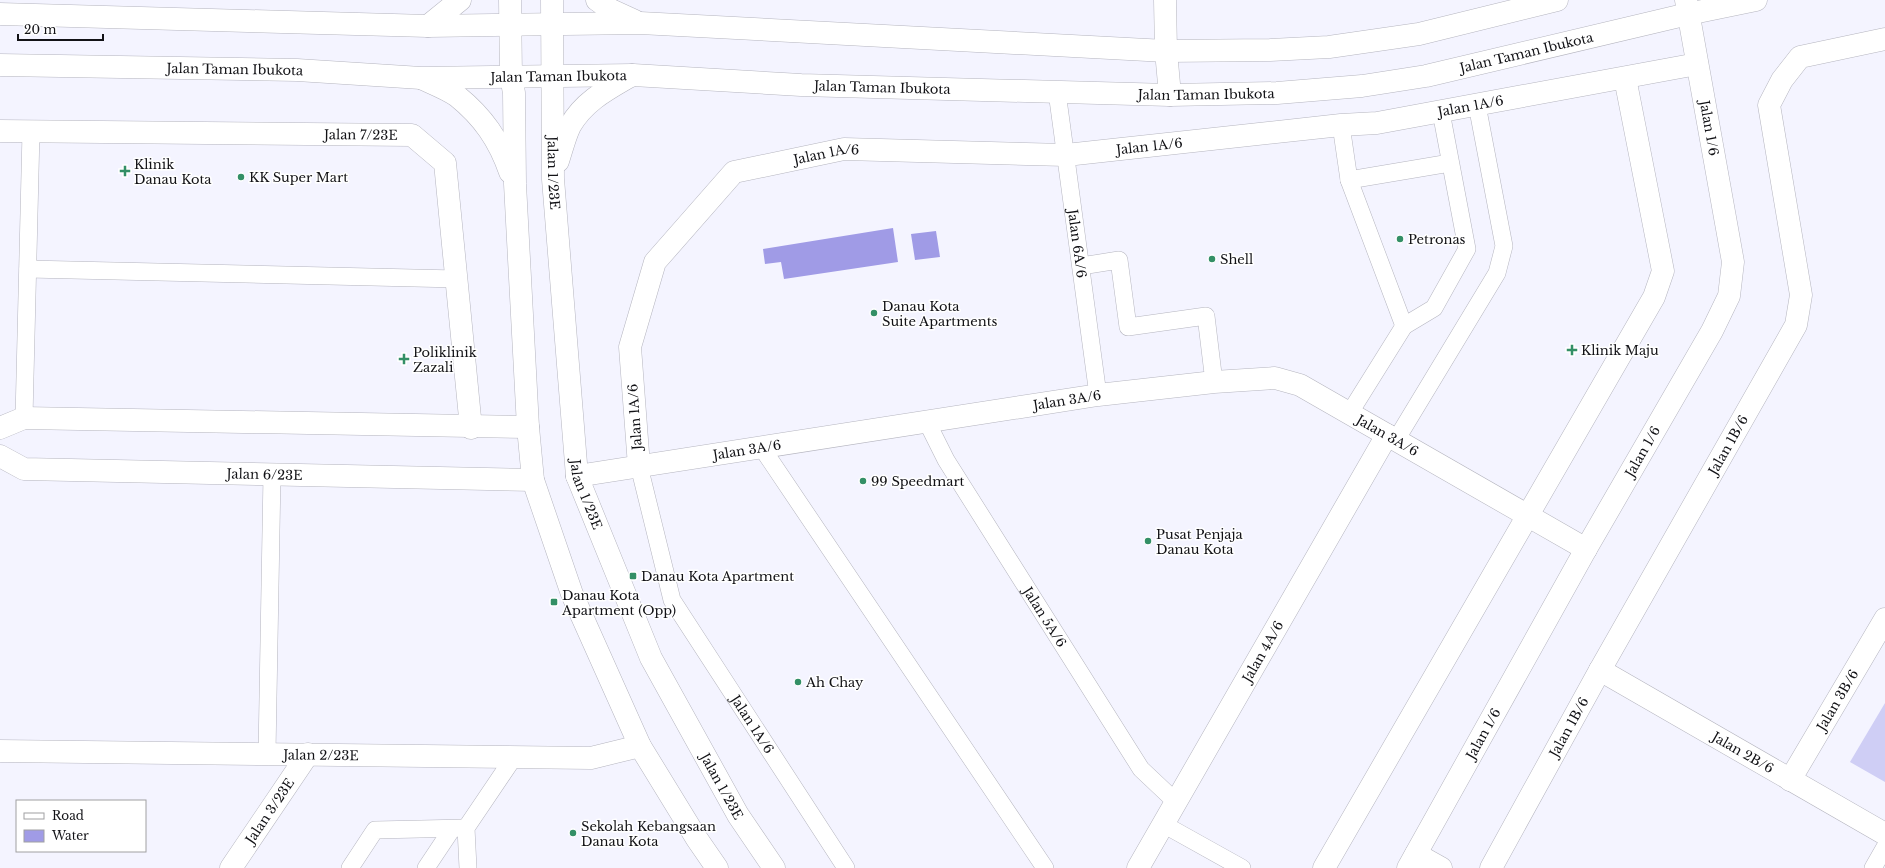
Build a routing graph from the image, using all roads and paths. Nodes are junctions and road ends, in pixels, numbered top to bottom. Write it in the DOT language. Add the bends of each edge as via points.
graph roads {
  1 [pos="460,0"];
  2 [pos="510,0"];
  3 [pos="552,0"];
  4 [pos="596,0"];
  5 [pos="1165,0"];
  6 [pos="1557,0"];
  7 [pos="1756,0"];
  8 [pos="1687,7"];
  9 [pos="0,14"];
  10 [pos="640,23"];
  11 [pos="510,24"];
  12 [pos="552,24"];
  13 [pos="428,26"];
  14 [pos="1875,41"];
  15 [pos="1166,51"];
  16 [pos="0,64"];
  17 [pos="1697,64"];
  18 [pos="633,75"];
  19 [pos="510,76"];
  20 [pos="552,76"];
  21 [pos="421,78"];
  22 [pos="1625,78"];
  23 [pos="1057,92"];
  24 [pos="1170,95"];
  25 [pos="1477,105"];
  26 [pos="1441,112"];
  27 [pos="1341,125"];
  28 [pos="0,131"];
  29 [pos="31,132"];
  30 [pos="1066,155"];
  31 [pos="1450,164"];
  32 [pos="553,179"];
  33 [pos="1349,180"];
  34 [pos="514,184"];
  35 [pos="1081,266"];
  36 [pos="28,269"];
  37 [pos="457,279"];
  38 [pos="1404,326"];
  39 [pos="1214,382"];
  40 [pos="1098,395"];
  41 [pos="1350,414"];
  42 [pos="24,418"];
  43 [pos="926,422"];
  44 [pos="0,428"];
  45 [pos="471,428"];
  46 [pos="528,428"];
  47 [pos="1392,438"];
  48 [pos="762,448"];
  49 [pos="0,456"];
  50 [pos="639,466"];
  51 [pos="272,475"];
  52 [pos="577,476"];
  53 [pos="533,480"];
  54 [pos="1527,515"];
  55 [pos="1586,549"];
  56 [pos="1885,620"];
  57 [pos="1600,670"];
  58 [pos="640,746"];
  59 [pos="0,750"];
  60 [pos="268,753"];
  61 [pos="308,754"];
  62 [pos="514,757"];
  63 [pos="1790,780"];
  64 [pos="1176,802"];
  65 [pos="1163,824"];
  66 [pos="459,829"];
  67 [pos="1885,834"];
  68 [pos="1885,847"];
  69 [pos="1412,861"];
  70 [pos="231,868"];
  71 [pos="350,868"];
  72 [pos="426,868"];
  73 [pos="468,868"];
  74 [pos="717,868"];
  75 [pos="774,868"];
  76 [pos="846,868"];
  77 [pos="1045,868"];
  78 [pos="1138,868"];
  79 [pos="1242,868"];
  80 [pos="1324,868"];
  81 [pos="1441,868"];
  82 [pos="1491,868"];
  83 [pos="1873,868"];
  1 -- 13 [label="street"];
  2 -- 11 [label="street"];
  3 -- 12 [label="street, Jalan 1/23E"];
  4 -- 10 [label="street" via="624,18"];
  5 -- 15 [label="street"];
  6 -- 15 [label="street" via="1419,34 1329,47"];
  7 -- 8 [label="street, Jalan Taman Ibukota"];
  8 -- 17 [label="street, Jalan 1/6"];
  8 -- 24 [label="street, Jalan Taman Ibukota" via="1426,76 1377,84 1277,93"];
  9 -- 13 [label="street"];
  10 -- 12 [label="street"];
  10 -- 15 [label="street"];
  11 -- 12 [label="street"];
  11 -- 13 [label="street"];
  11 -- 19 [label="street"];
  12 -- 20 [label="street, Jalan 1/23E"];
  14 -- 57 [label="street, Jalan 1B/6" via="1800,57 1782,80 1769,105 1801,295 1796,325"];
  15 -- 24 [label="street"];
  16 -- 21 [label="street, Jalan Taman Ibukota" via="297,70"];
  17 -- 22 [label="street, Jalan 1A/6"];
  17 -- 55 [label="street, Jalan 1/6" via="1733,262 1729,296 1712,331"];
  18 -- 20 [label="street, Jalan Taman Ibukota"];
  18 -- 23 [label="street, Jalan Taman Ibukota" via="801,85"];
  18 -- 32 [label="street" via="598,95 583,107 570,126"];
  19 -- 20 [label="street, Jalan Taman Ibukota"];
  19 -- 21 [label="street, Jalan Taman Ibukota"];
  19 -- 34 [label="street" via="514,93"];
  20 -- 32 [label="street, Jalan 1/23E"];
  21 -- 34 [label="street" via="456,96 492,132 502,149"];
  22 -- 25 [label="street, Jalan 1A/6"];
  22 -- 54 [label="street" via="1662,270 1654,297"];
  23 -- 24 [label="street, Jalan Taman Ibukota"];
  23 -- 30 [label="lane, Jalan 6A/6"];
  25 -- 26 [label="street, Jalan 1A/6"];
  25 -- 47 [label="lane" via="1504,246 1497,272"];
  26 -- 27 [label="street, Jalan 1A/6" via="1377,123"];
  26 -- 31 [label="lane"];
  27 -- 30 [label="street, Jalan 1A/6"];
  27 -- 33 [label="lane"];
  28 -- 29 [label="street, Jalan 7/23E"];
  29 -- 36 [label="lane"];
  29 -- 37 [label="street, Jalan 7/23E" via="412,135 445,163"];
  30 -- 35 [label="lane, Jalan 6A/6"];
  30 -- 50 [label="street, Jalan 1A/6" via="844,149 734,172 655,262 630,347"];
  31 -- 33 [label="lane"];
  31 -- 38 [label="lane" via="1467,249 1434,308"];
  32 -- 52 [label="street, Jalan 1/23E"];
  33 -- 38 [label="lane"];
  34 -- 46 [label="street"];
  35 -- 39 [label="lane" via="1119,260 1128,327 1206,316"];
  35 -- 40 [label="lane, Jalan 6A/6"];
  36 -- 37 [label="lane"];
  36 -- 42 [label="lane"];
  37 -- 45 [label="street, Jalan 7/23E"];
  38 -- 41 [label="lane"];
  39 -- 40 [label="street, Jalan 3A/6"];
  39 -- 41 [label="street, Jalan 3A/6" via="1274,378 1300,385"];
  40 -- 43 [label="street, Jalan 3A/6"];
  41 -- 47 [label="street, Jalan 3A/6"];
  42 -- 44 [label="street"];
  42 -- 45 [label="street"];
  43 -- 48 [label="street, Jalan 3A/6"];
  43 -- 64 [label="lane, Jalan 5A/6" via="946,460 1141,769"];
  45 -- 46 [label="street"];
  46 -- 53 [label="street"];
  47 -- 54 [label="street, Jalan 3A/6"];
  47 -- 64 [label="street, Jalan 4A/6"];
  48 -- 50 [label="street, Jalan 3A/6"];
  48 -- 77 [label="lane"];
  49 -- 51 [label="street, Jalan 6/23E" via="24,469"];
  50 -- 52 [label="street, Jalan 3A/6"];
  50 -- 76 [label="lane, Jalan 1A/6" via="672,600"];
  51 -- 53 [label="street, Jalan 6/23E"];
  51 -- 60 [label="lane"];
  52 -- 75 [label="street, Jalan 1/23E" via="650,658 738,815"];
  53 -- 58 [label="street" via="572,594"];
  54 -- 55 [label="street, Jalan 3A/6"];
  54 -- 80 [label="street"];
  55 -- 69 [label="street, Jalan 1/6"];
  56 -- 63 [label="street, Jalan 3B/6"];
  57 -- 63 [label="street, Jalan 2B/6"];
  57 -- 82 [label="street, Jalan 1B/6"];
  58 -- 62 [label="street, Jalan 2/23E" via="591,758"];
  58 -- 74 [label="street"];
  59 -- 60 [label="street, Jalan 2/23E"];
  60 -- 61 [label="street, Jalan 2/23E"];
  61 -- 62 [label="street, Jalan 2/23E"];
  61 -- 70 [label="street, Jalan 3/23E"];
  62 -- 66 [label="lane"];
  63 -- 67 [label="street, Jalan 2B/6"];
  64 -- 65 [label="street, Jalan 4A/6"];
  65 -- 78 [label="street, Jalan 4A/6"];
  65 -- 79 [label="lane"];
  66 -- 71 [label="lane" via="375,830"];
  66 -- 72 [label="lane"];
  66 -- 73 [label="lane"];
  68 -- 83 [label="lane"];
  69 -- 81 [label="street"];
}
